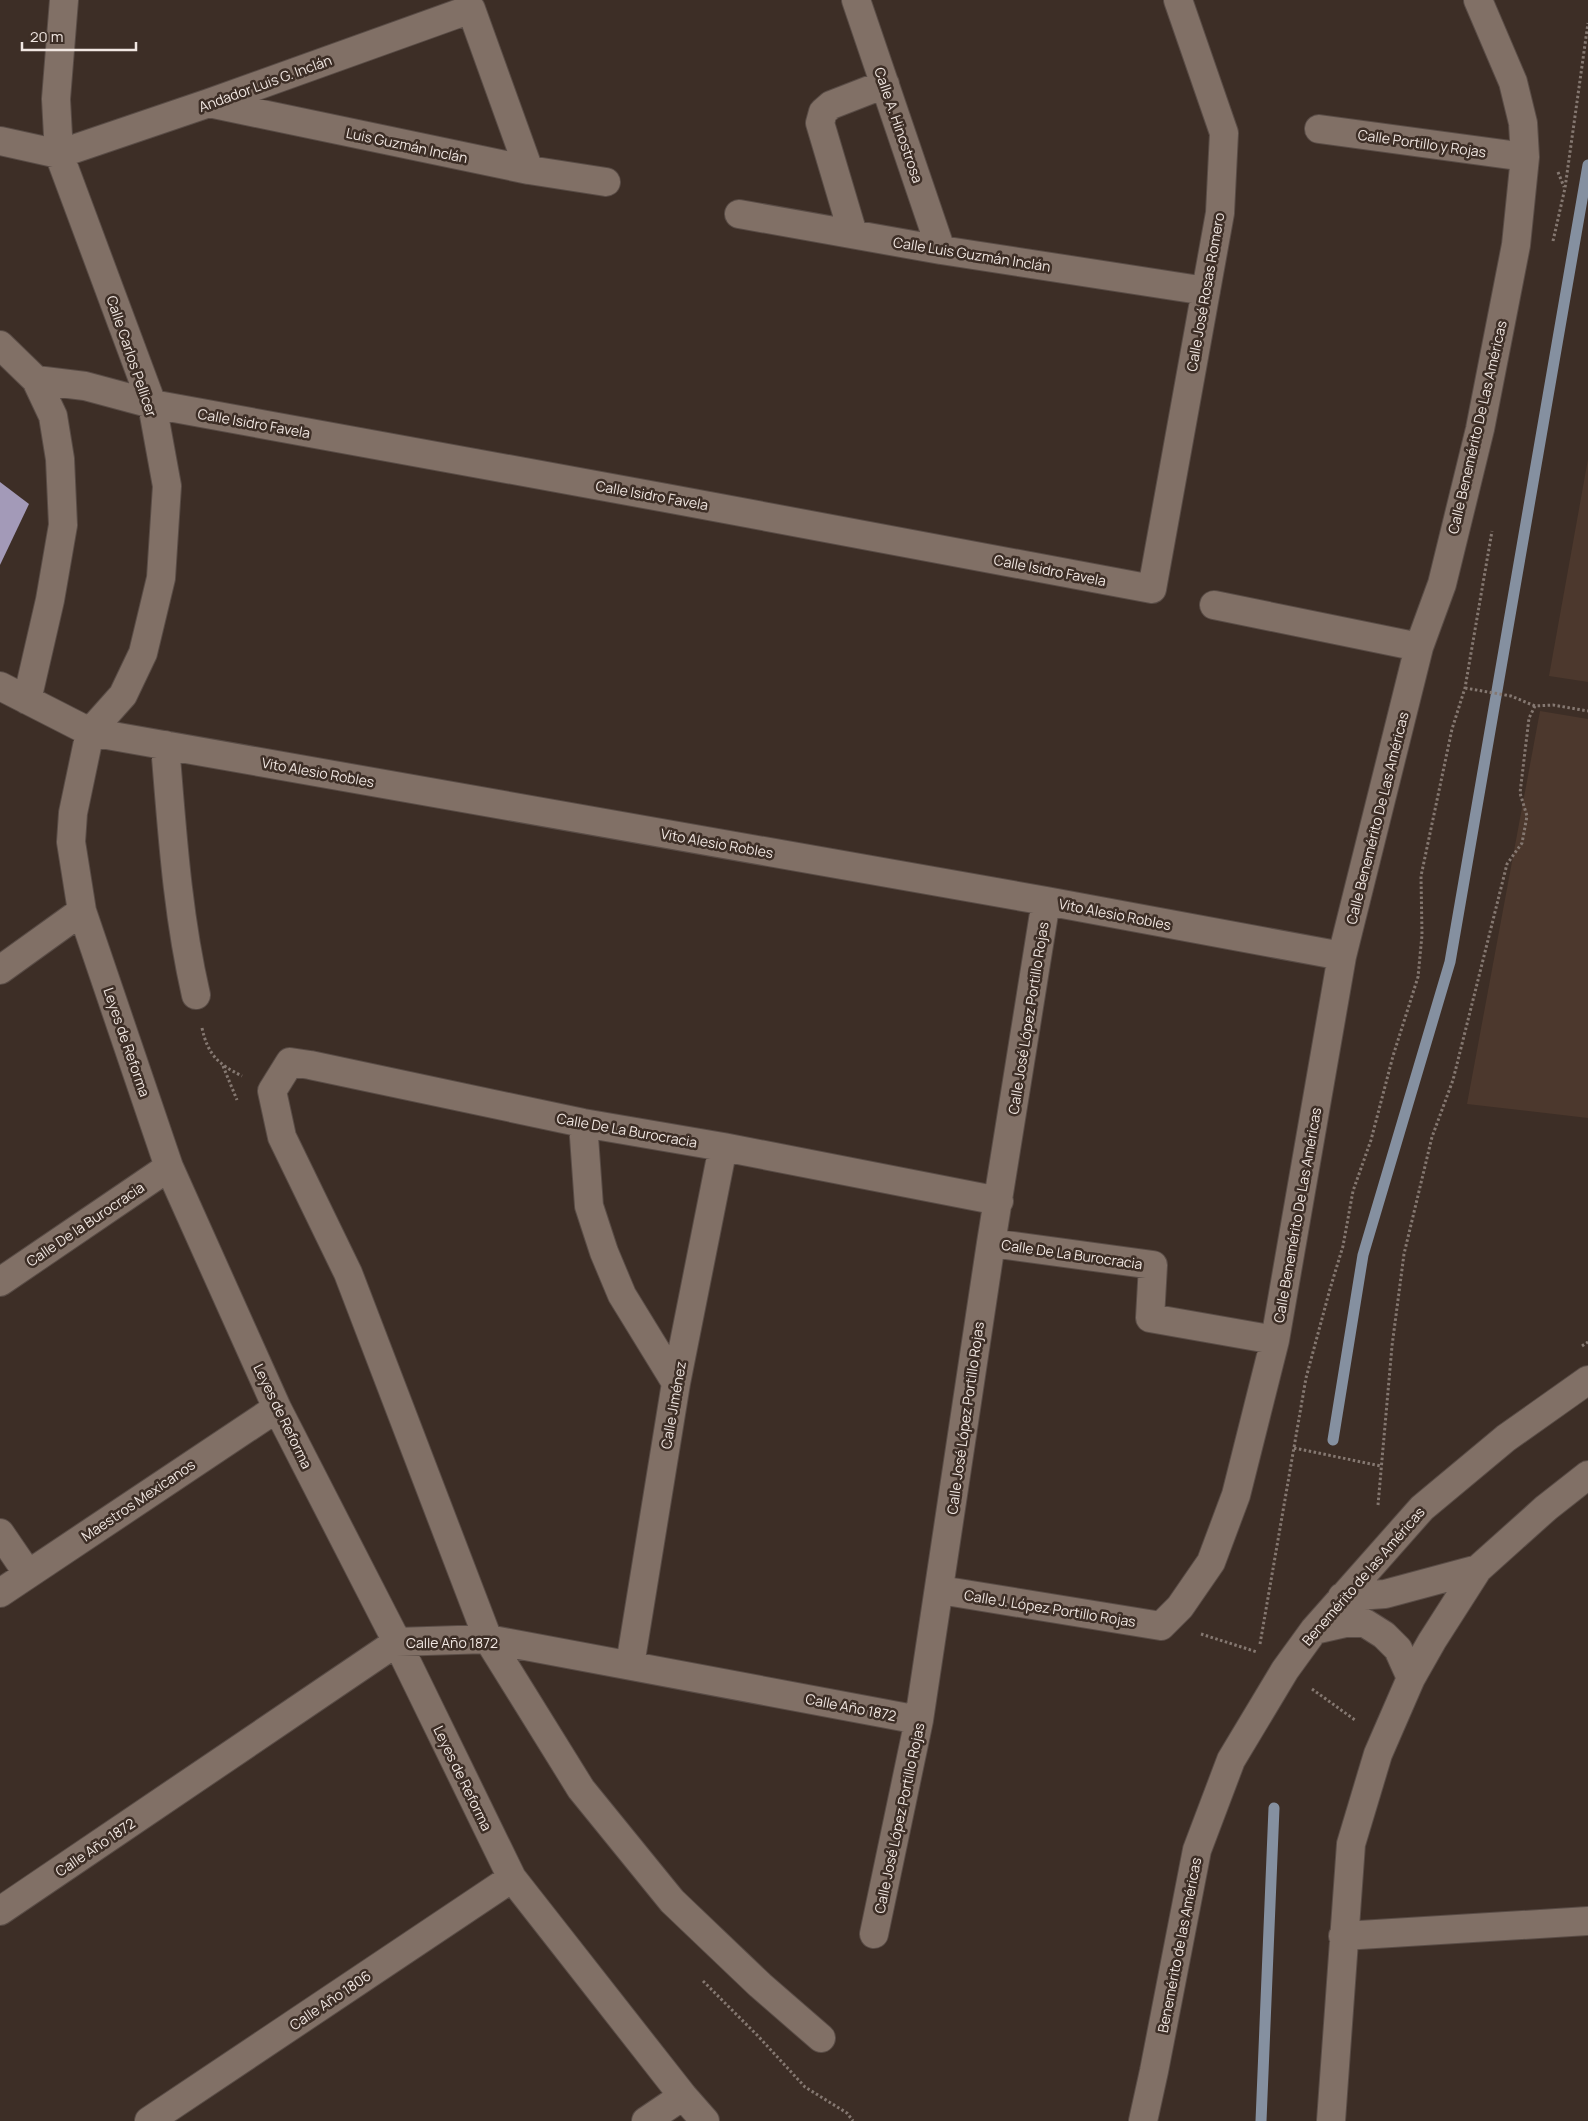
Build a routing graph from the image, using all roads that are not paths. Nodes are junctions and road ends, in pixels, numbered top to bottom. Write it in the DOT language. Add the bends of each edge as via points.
graph roads {
  1 [pos="64,0"];
  2 [pos="856,0"];
  3 [pos="1178,0"];
  4 [pos="1478,0"];
  5 [pos="884,84"];
  6 [pos="209,103"];
  7 [pos="1320,130"];
  8 [pos="0,141"];
  9 [pos="59,154"];
  10 [pos="1525,157"];
  11 [pos="529,170"];
  12 [pos="606,182"];
  13 [pos="739,214"];
  14 [pos="853,234"];
  15 [pos="941,250"];
  16 [pos="1206,291"];
  17 [pos="0,345"];
  18 [pos="36,380"];
  19 [pos="152,404"];
  20 [pos="1152,589"];
  21 [pos="1214,605"];
  22 [pos="1419,647"];
  23 [pos="0,686"];
  24 [pos="27,700"];
  25 [pos="90,732"];
  26 [pos="165,746"];
  27 [pos="1046,901"];
  28 [pos="82,911"];
  29 [pos="1342,956"];
  30 [pos="0,970"];
  31 [pos="196,995"];
  32 [pos="583,1123"];
  33 [pos="723,1147"];
  34 [pos="169,1167"];
  35 [pos="999,1201"];
  36 [pos="990,1243"];
  37 [pos="0,1282"];
  38 [pos="1275,1340"];
  39 [pos="1588,1380"];
  40 [pos="676,1384"];
  41 [pos="277,1408"];
  42 [pos="1588,1475"];
  43 [pos="0,1532"];
  44 [pos="1478,1570"];
  45 [pos="28,1574"];
  46 [pos="940,1590"];
  47 [pos="0,1593"];
  48 [pos="1342,1597"];
  49 [pos="1161,1626"];
  50 [pos="1314,1630"];
  51 [pos="488,1639"];
  52 [pos="397,1642"];
  53 [pos="630,1665"];
  54 [pos="1411,1678"];
  55 [pos="919,1720"];
  56 [pos="512,1878"];
  57 [pos="0,1911"];
  58 [pos="1588,1921"];
  59 [pos="874,1934"];
  60 [pos="1343,1936"];
  61 [pos="821,2038"];
  62 [pos="683,2096"];
  63 [pos="149,2121"];
  64 [pos="646,2121"];
  65 [pos="706,2121"];
  66 [pos="1142,2121"];
  67 [pos="1331,2121"];
  1 -- 9 [label="street, Calle Carlos Pellicer" via="56,99"];
  2 -- 5 [label="street, Calle A. Hinostrosa"];
  3 -- 16 [label="street, Calle José Rosas Romero" via="1224,133 1220,213"];
  4 -- 10 [label="street, Calle Benemérito De Las Américas" via="1513,82 1523,123"];
  5 -- 14 [label="street" via="831,105 823,112 820,123"];
  5 -- 15 [label="street, Calle A. Hinostrosa"];
  6 -- 9 [label="street, Andador Luis G. Inclán"];
  6 -- 11 [label="street, Luis Guzmán Inclán"];
  6 -- 11 [label="street, Andador Luis G. Inclán" via="471,9"];
  7 -- 10 [label="street, Calle Portillo y Rojas"];
  8 -- 9 [label="street"];
  9 -- 19 [label="street, Calle Carlos Pellicer"];
  10 -- 22 [label="street, Calle Benemérito De Las Américas" via="1516,245 1480,429 1442,584"];
  11 -- 12 [label="street, Luis Guzmán Inclán"];
  13 -- 14 [label="street, Calle Luis Guzmán Inclán"];
  14 -- 15 [label="street, Calle Luis Guzmán Inclán"];
  15 -- 16 [label="street, Calle Luis Guzmán Inclán"];
  16 -- 20 [label="street, Calle José Rosas Romero"];
  17 -- 18 [label="street"];
  18 -- 19 [label="street, Calle Isidro Favela" via="85,386"];
  18 -- 24 [label="street" via="53,416 60,459 63,525"];
  19 -- 20 [label="street, Calle Isidro Favela"];
  19 -- 25 [label="street, Calle Carlos Pellicer" via="167,486 161,578 143,653 123,695"];
  21 -- 22 [label="street"];
  22 -- 29 [label="street, Calle Benemérito De Las Américas"];
  23 -- 24 [label="street"];
  24 -- 25 [label="street"];
  25 -- 26 [label="street, Vito Alesio Robles"];
  25 -- 28 [label="street, Leyes de Reforma" via="73,813 71,842"];
  26 -- 27 [label="street, Vito Alesio Robles"];
  26 -- 31 [label="street" via="183,919"];
  27 -- 29 [label="street, Vito Alesio Robles"];
  27 -- 35 [label="street, Calle José López Portillo Rojas"];
  28 -- 30 [label="street"];
  28 -- 34 [label="street, Leyes de Reforma"];
  29 -- 38 [label="street, Calle Benemérito De Las Américas"];
  32 -- 33 [label="street, Calle De La Burocracia"];
  32 -- 40 [label="street" via="590,1206 604,1252 622,1295"];
  32 -- 51 [label="street, Calle De La Burocracia" via="290,1062 272,1091 282,1137 348,1273"];
  33 -- 35 [label="street, Calle De La Burocracia"];
  33 -- 40 [label="street, Calle Jiménez"];
  34 -- 37 [label="street, Calle De la Burocracia"];
  34 -- 41 [label="street, Leyes de Reforma"];
  35 -- 36 [label="street, Calle José López Portillo Rojas"];
  36 -- 38 [label="street, Calle De La Burocracia" via="1153,1265 1150,1318"];
  36 -- 46 [label="street, Calle José López Portillo Rojas"];
  38 -- 49 [label="street, Calle Benemérito De Las Américas" via="1236,1496 1211,1562 1180,1607"];
  39 -- 48 [label="street, Benemérito de las Américas" via="1506,1438 1422,1508"];
  40 -- 53 [label="street, Calle Jiménez"];
  41 -- 45 [label="street, Maestros Mexicanos"];
  41 -- 52 [label="street, Leyes de Reforma"];
  42 -- 44 [label="street"];
  43 -- 45 [label="street"];
  44 -- 48 [label="street" via="1386,1594"];
  44 -- 54 [label="street"];
  45 -- 47 [label="street, Maestros Mexicanos"];
  46 -- 49 [label="street, Calle J. López Portillo Rojas"];
  46 -- 55 [label="street, Calle José López Portillo Rojas"];
  48 -- 50 [label="street, Benemérito de las Américas"];
  50 -- 54 [label="street" via="1345,1623 1365,1623 1384,1634 1398,1649"];
  50 -- 66 [label="street, Benemérito de las Américas" via="1285,1670 1231,1760 1197,1850"];
  51 -- 52 [label="street, Calle Año 1872"];
  51 -- 53 [label="street, Calle Año 1872"];
  51 -- 61 [label="street" via="581,1789 672,1901"];
  52 -- 56 [label="street, Leyes de Reforma"];
  52 -- 57 [label="street, Calle Año 1872"];
  53 -- 55 [label="street, Calle Año 1872"];
  54 -- 60 [label="street" via="1378,1754 1351,1844"];
  55 -- 59 [label="street, Calle José López Portillo Rojas"];
  56 -- 62 [label="street, Leyes de Reforma"];
  56 -- 63 [label="street, Calle Año 1806"];
  58 -- 60 [label="street"];
  60 -- 67 [label="street"];
  62 -- 64 [label="street"];
  62 -- 65 [label="street, Leyes de Reforma"];
}
